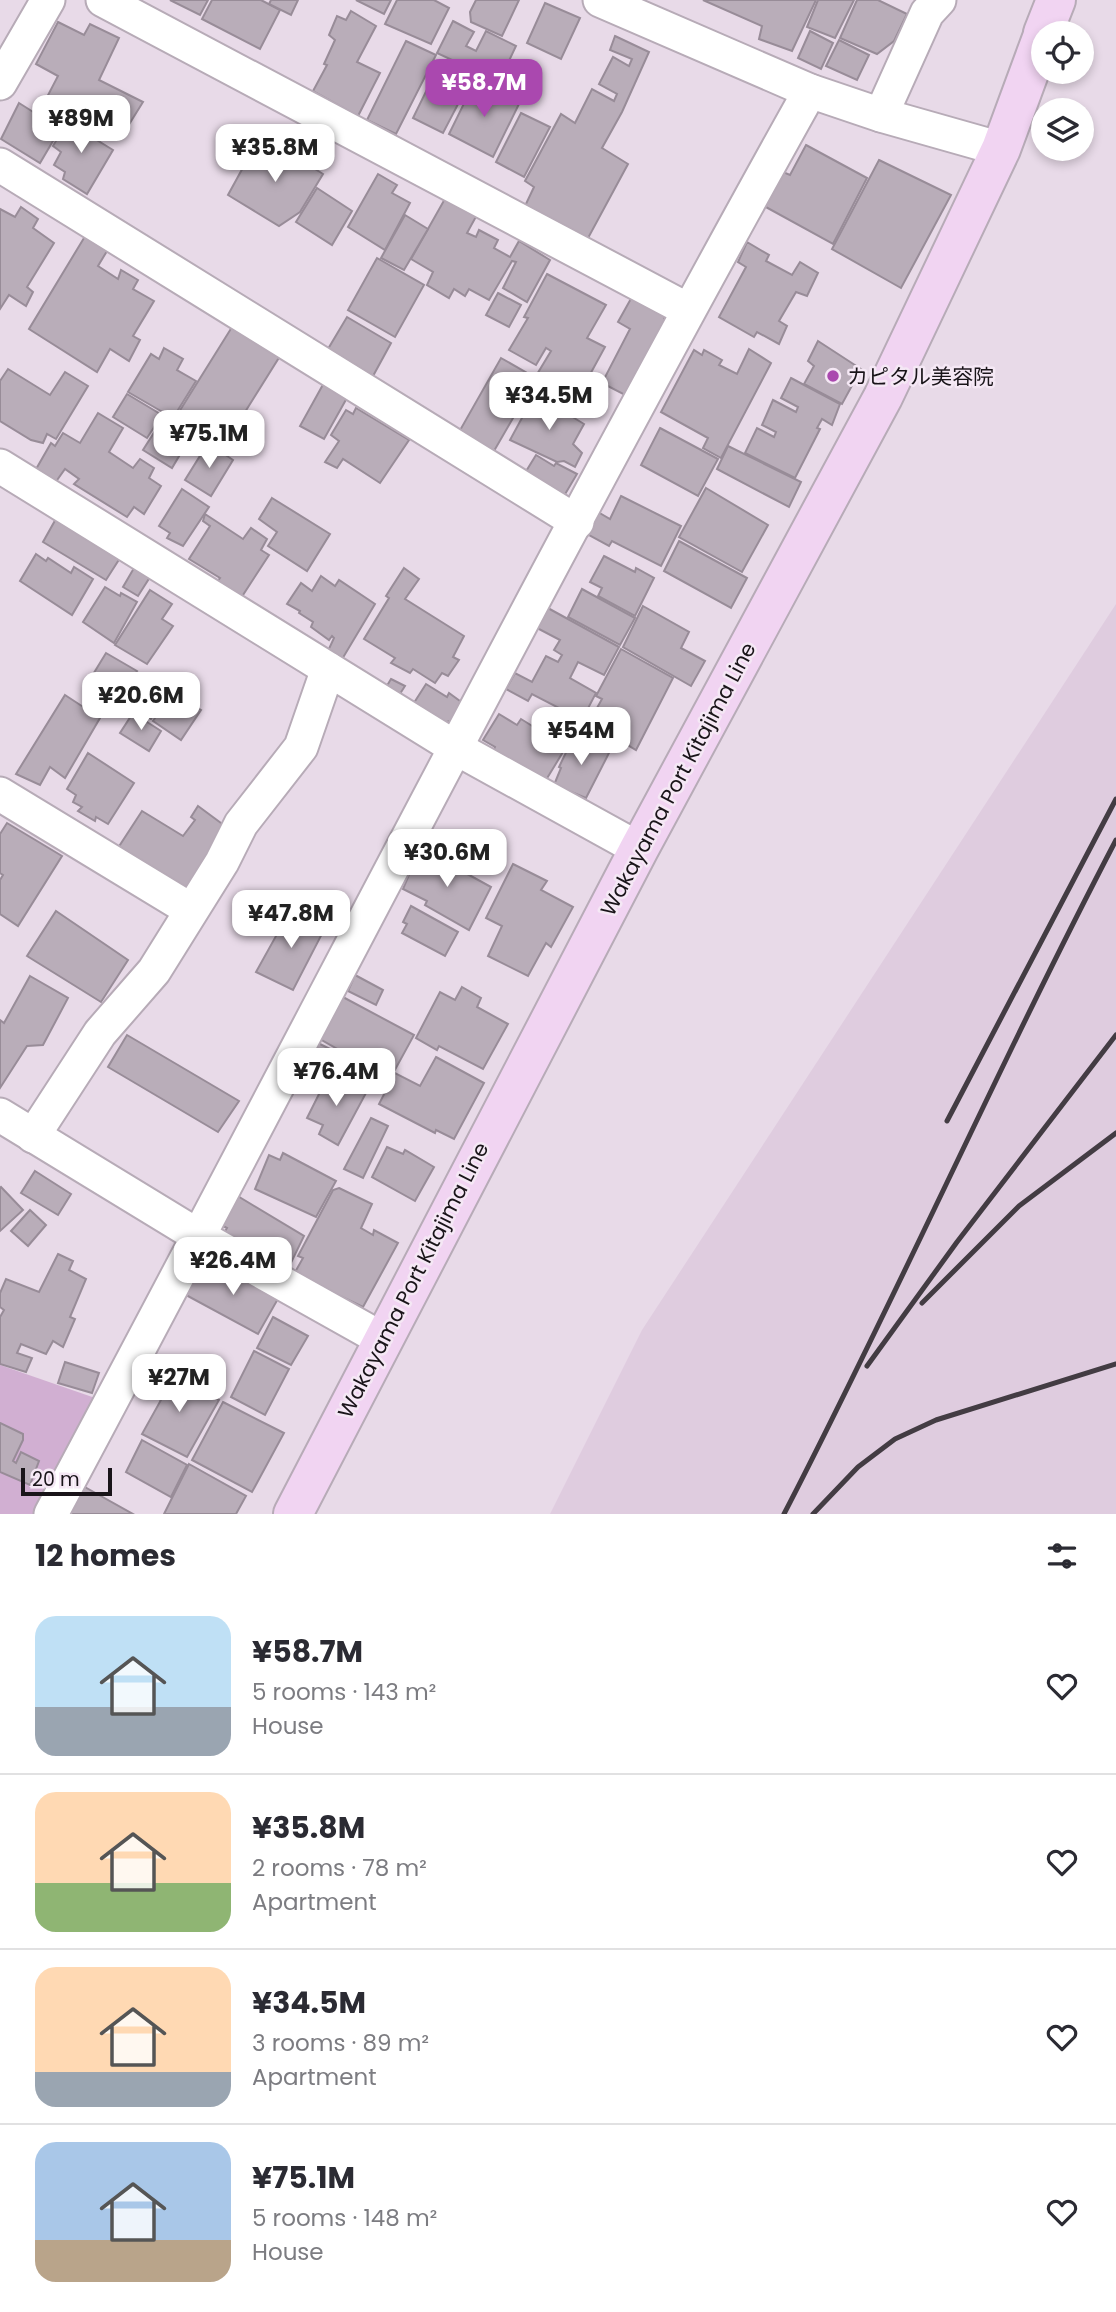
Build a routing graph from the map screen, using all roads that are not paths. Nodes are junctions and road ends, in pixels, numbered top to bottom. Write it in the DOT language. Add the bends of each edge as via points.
graph roads {
  1 [pos="48,0"];
  2 [pos="103,0"];
  3 [pos="600,0"];
  4 [pos="939,0"];
  5 [pos="1056,0"];
  6 [pos="661,12"];
  7 [pos="1048,21"];
  8 [pos="1031,67"];
  9 [pos="0,83"];
  10 [pos="810,91"];
  11 [pos="881,115"];
  12 [pos="1001,149"];
  13 [pos="0,165"];
  14 [pos="688,310"];
  15 [pos="0,466"];
  16 [pos="577,522"];
  17 [pos="328,669"];
  18 [pos="456,748"];
  19 [pos="0,794"];
  20 [pos="639,849"];
  21 [pos="191,910"];
  22 [pos="0,1115"];
  23 [pos="33,1136"];
  24 [pos="200,1237"];
  25 [pos="382,1339"];
  26 [pos="51,1514"];
  27 [pos="293,1514"];
  1 -- 9 [label="street"];
  2 -- 14 [label="street"];
  3 -- 6 [label="street"];
  4 -- 11 [label="street" via="928,13"];
  5 -- 7 [label="main road, Wakayama Port Kitajima Line"];
  6 -- 10 [label="street"];
  8 -- 12 [label="main road, Wakayama Port Kitajima Line"];
  10 -- 11 [label="street"];
  10 -- 14 [label="street"];
  11 -- 12 [label="street"];
  12 -- 20 [label="main road, Wakayama Port Kitajima Line" via="883,397"];
  13 -- 16 [label="street"];
  14 -- 16 [label="street"];
  15 -- 17 [label="street"];
  16 -- 18 [label="street"];
  17 -- 18 [label="street"];
  17 -- 21 [label="street" via="300,747 240,824"];
  18 -- 20 [label="street"];
  18 -- 24 [label="street"];
  19 -- 21 [label="street"];
  20 -- 25 [label="main road, Wakayama Port Kitajima Line"];
  21 -- 23 [label="street" via="154,971 100,1033"];
  22 -- 23 [label="street"];
  23 -- 24 [label="street"];
  24 -- 25 [label="street"];
  24 -- 26 [label="street"];
  25 -- 27 [label="main road, Wakayama Port Kitajima Line"];
}
